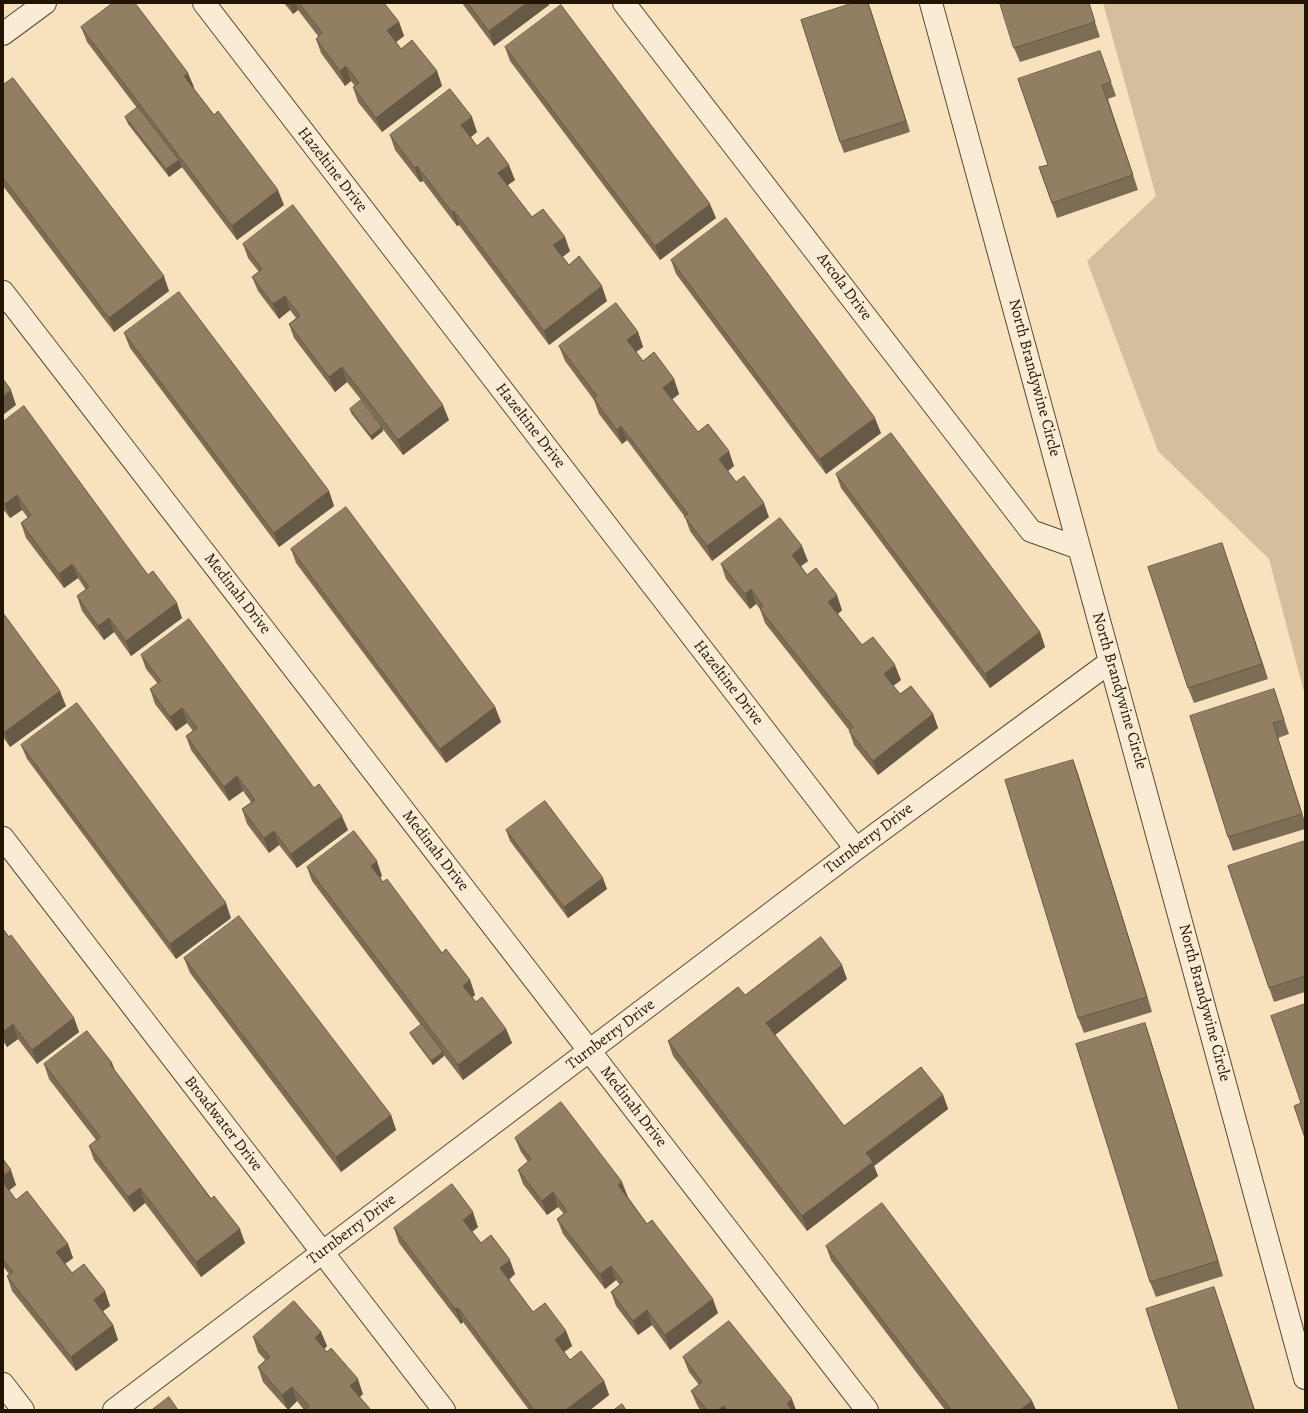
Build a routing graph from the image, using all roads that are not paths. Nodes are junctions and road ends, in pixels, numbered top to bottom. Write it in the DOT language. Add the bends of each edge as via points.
graph roads {
  1 [pos="45,3"];
  2 [pos="204,3"];
  3 [pos="624,3"];
  4 [pos="931,3"];
  5 [pos="3,34"];
  6 [pos="3,292"];
  7 [pos="1079,548"];
  8 [pos="1110,662"];
  9 [pos="3,838"];
  10 [pos="856,849"];
  11 [pos="590,1051"];
  12 [pos="322,1252"];
  13 [pos="1305,1378"];
  14 [pos="3,1384"];
  15 [pos="23,1410"];
  16 [pos="114,1410"];
  17 [pos="444,1410"];
  18 [pos="866,1410"];
  1 -- 5 [label="street"];
  2 -- 10 [label="street, Hazeltine Drive"];
  3 -- 7 [label="street, Arcola Drive" via="1031,531"];
  4 -- 7 [label="street, North Brandywine Circle"];
  6 -- 11 [label="street, Medinah Drive"];
  7 -- 8 [label="street, North Brandywine Circle"];
  8 -- 10 [label="street, Turnberry Drive"];
  8 -- 13 [label="street, North Brandywine Circle"];
  9 -- 12 [label="street, Broadwater Drive"];
  10 -- 11 [label="street, Turnberry Drive"];
  11 -- 12 [label="street, Turnberry Drive"];
  11 -- 18 [label="street, Medinah Drive"];
  12 -- 16 [label="street, Turnberry Drive"];
  12 -- 17 [label="street, Broadwater Drive"];
  14 -- 15 [label="street"];
}
